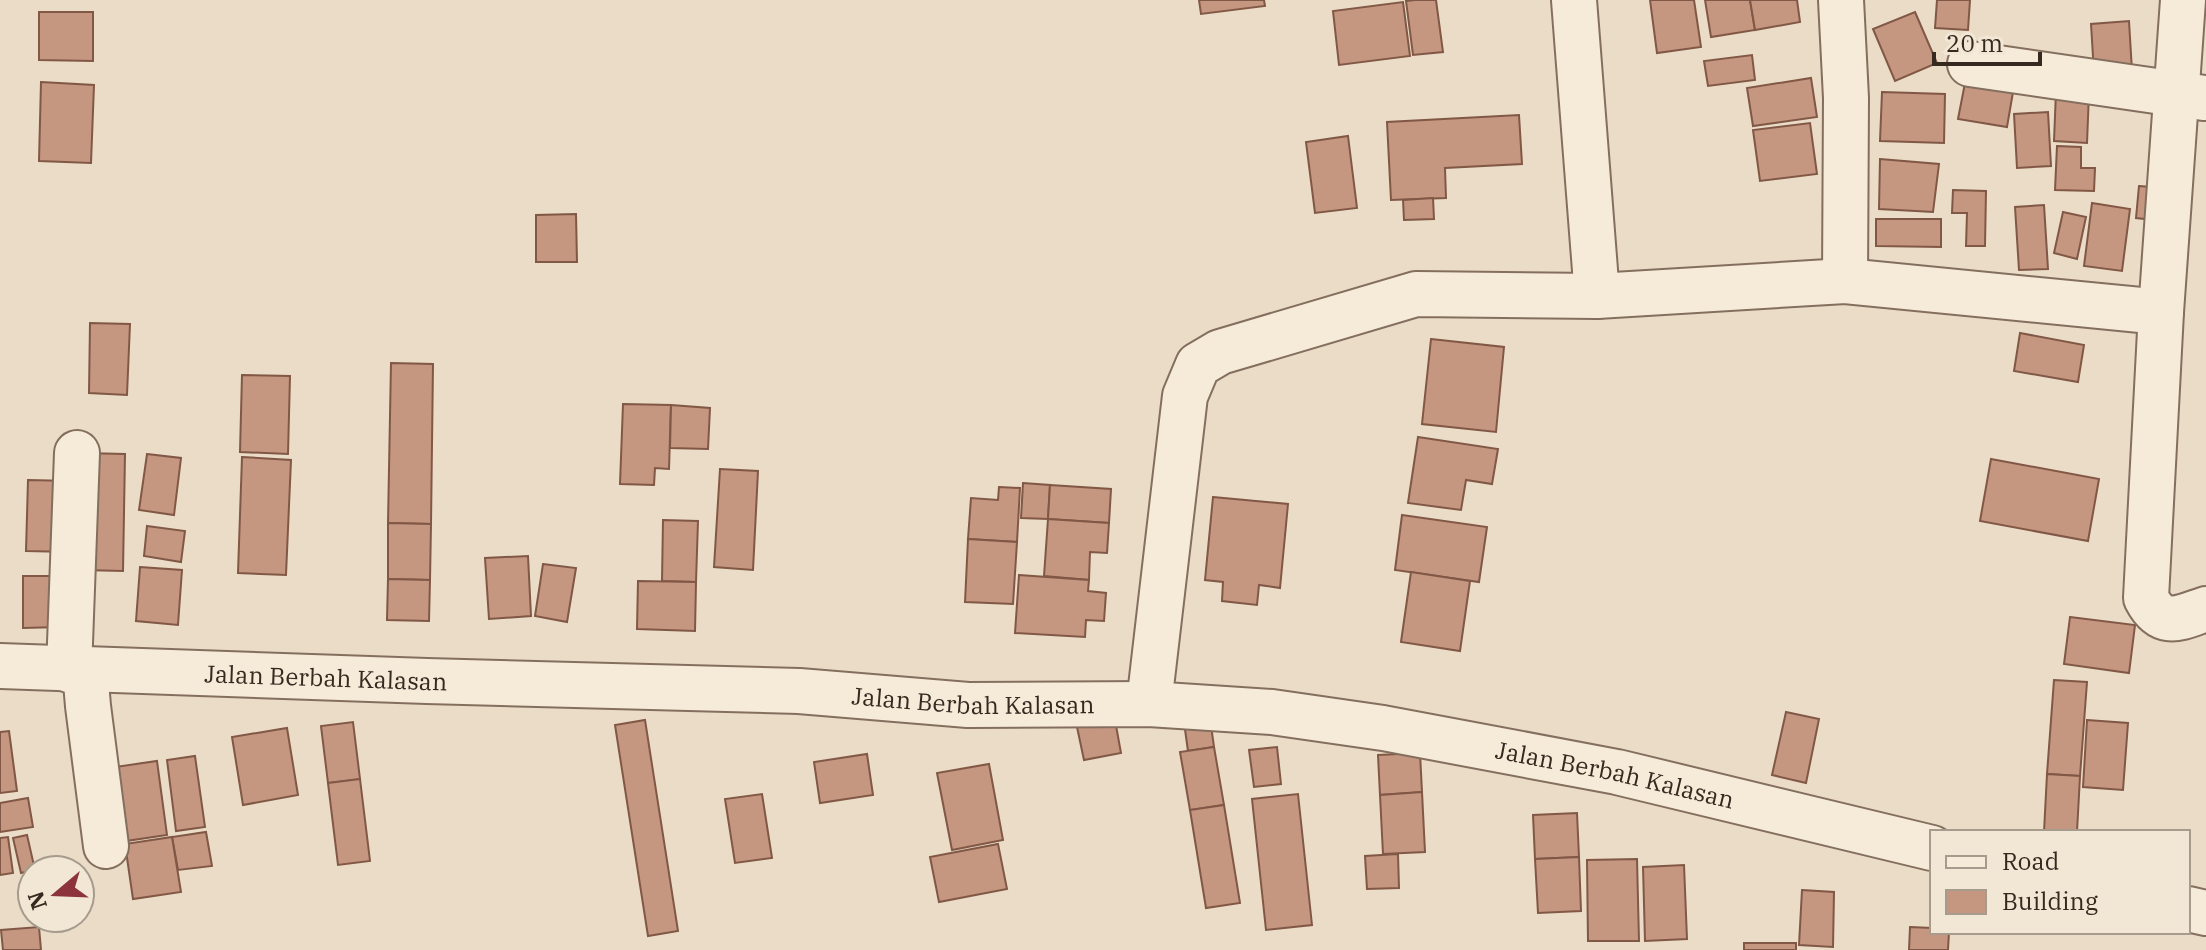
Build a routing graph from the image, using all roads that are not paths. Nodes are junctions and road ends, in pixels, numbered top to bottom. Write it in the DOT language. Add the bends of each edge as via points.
graph roads {
  1 [pos="1574,0"];
  2 [pos="1841,0"];
  3 [pos="2183,0"];
  4 [pos="1970,64"];
  5 [pos="2191,96"];
  6 [pos="1845,281"];
  7 [pos="1597,296"];
  8 [pos="2161,312"];
  9 [pos="77,453"];
  10 [pos="2206,609"];
  11 [pos="0,666"];
  12 [pos="77,670"];
  13 [pos="1149,704"];
  14 [pos="106,846"];
  15 [pos="1930,848"];
  1 -- 7 [label="street"];
  2 -- 6 [label="street"];
  3 -- 5 [label="street"];
  4 -- 5 [label="street"];
  5 -- 8 [label="street"];
  6 -- 7 [label="street"];
  6 -- 8 [label="street"];
  7 -- 13 [label="street" via="1416,294 1220,352 1198,365 1185,396"];
  8 -- 10 [label="street" via="2146,598 2162,618"];
  9 -- 12 [label="street"];
  11 -- 12 [label="street, Jalan Berbah Kalasan"];
  12 -- 13 [label="street, Jalan Berbah Kalasan" via="799,691 968,705"];
  12 -- 14 [label="street" via="88,706"];
  13 -- 15 [label="street, Jalan Berbah Kalasan" via="1272,712 1383,728 1617,772"];
}
